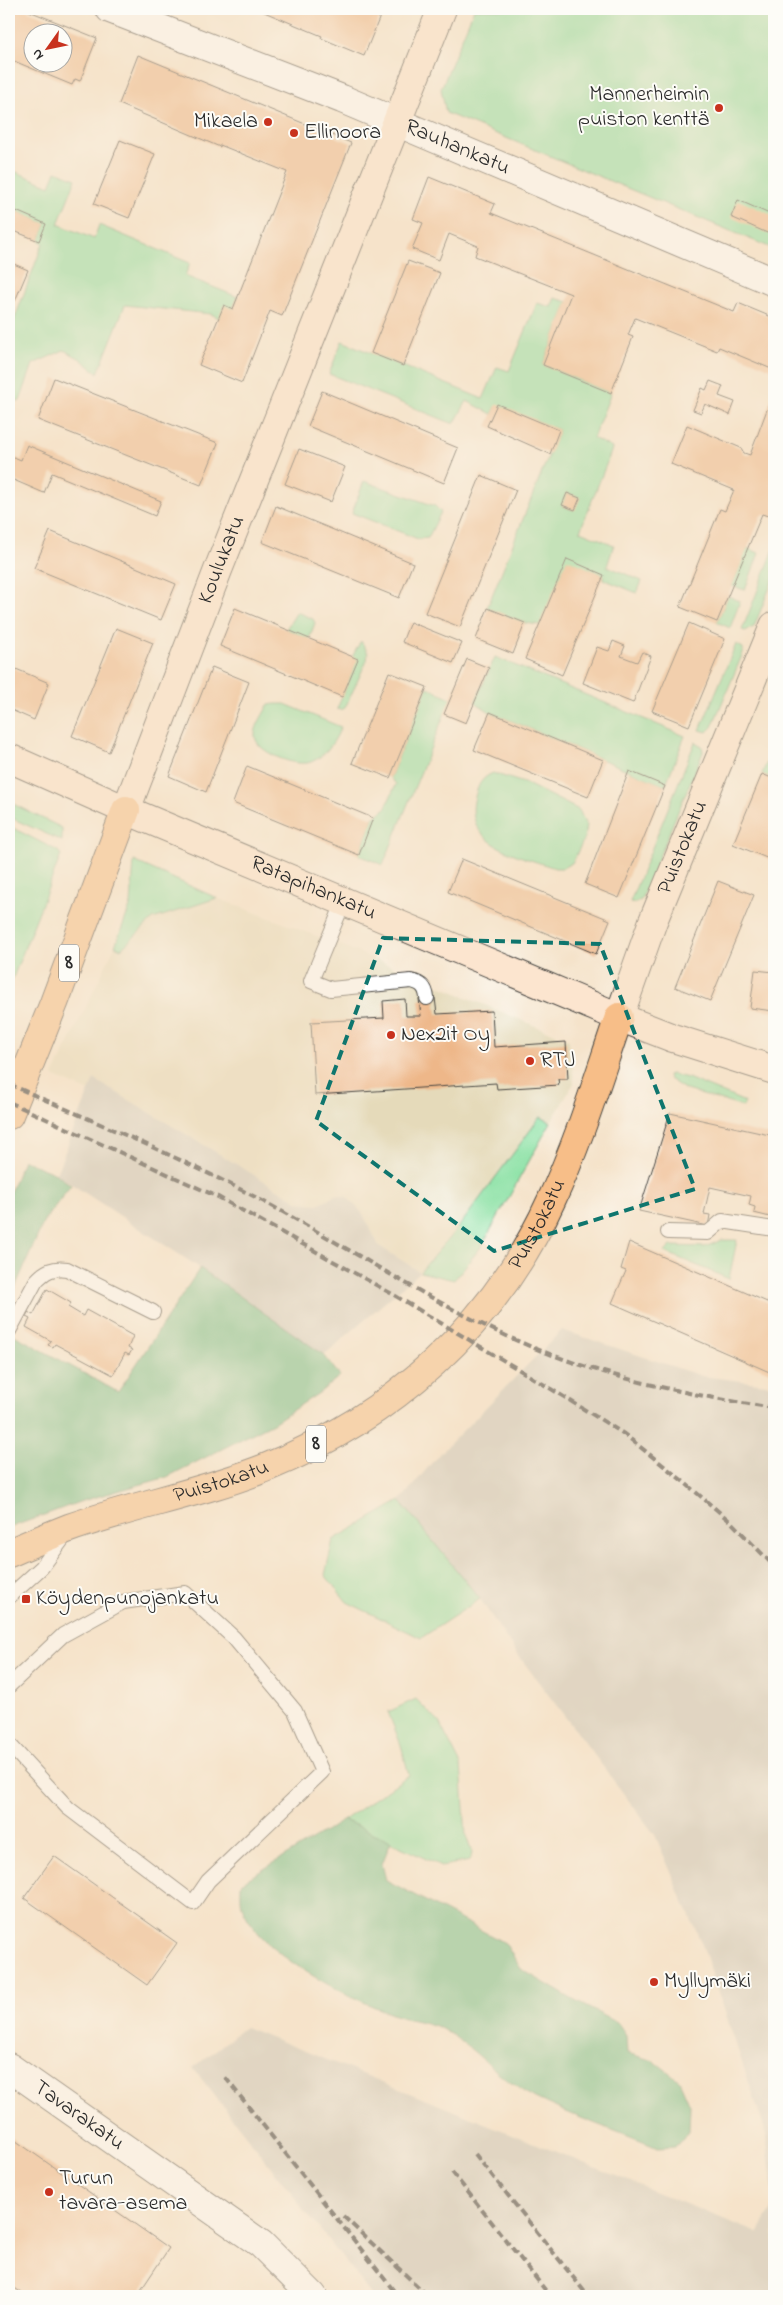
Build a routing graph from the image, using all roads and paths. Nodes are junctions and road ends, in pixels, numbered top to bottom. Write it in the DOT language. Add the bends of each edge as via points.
graph roads {
  1 [pos="110,9"];
  2 [pos="442,9"];
  3 [pos="397,122"];
  4 [pos="774,282"];
  5 [pos="774,626"];
  6 [pos="9,758"];
  7 [pos="126,810"];
  8 [pos="344,901"];
  9 [pos="428,998"];
  10 [pos="619,1017"];
  11 [pos="774,1070"];
  12 [pos="9,1116"];
  13 [pos="774,1229"];
  14 [pos="668,1232"];
  15 [pos="153,1312"];
  16 [pos="9,1331"];
  17 [pos="71,1528"];
  18 [pos="9,1552"];
  19 [pos="9,1597"];
  20 [pos="9,1686"];
  21 [pos="9,1744"];
  22 [pos="9,2067"];
  23 [pos="313,2296"];
  1 -- 3 [label="street, Rauhankatu"];
  2 -- 3 [label="main road, Koulukatu / 8"];
  3 -- 4 [label="street, Rauhankatu"];
  3 -- 7 [label="main road, Koulukatu / 8"];
  5 -- 10 [label="main road, Puistokatu / 8" via="653,921"];
  6 -- 7 [label="main road, Ratapihankatu"];
  7 -- 8 [label="main road, Ratapihankatu"];
  7 -- 12 [label="highway, Koulukatu / 8"];
  8 -- 9 [label="lane" via="311,981 331,989 411,980 425,988"];
  8 -- 10 [label="main road, Ratapihankatu"];
  10 -- 11 [label="main road, Ratapihankatu"];
  10 -- 17 [label="highway, Puistokatu / 8" via="551,1202 508,1275 467,1329 423,1374 339,1433 265,1468"];
  13 -- 14 [label="lane" via="722,1221 708,1233"];
  15 -- 16 [label="lane" via="67,1269 58,1268 42,1274 36,1281"];
  17 -- 18 [label="highway, Puistokatu / 8"];
  17 -- 19 [label="lane" via="42,1568"];
  20 -- 21 [label="lane" via="63,1635 123,1602 185,1593 234,1638 295,1711 322,1772 208,1881 193,1903 68,1808"];
  22 -- 23 [label="street, Tavarakatu" via="261,2244"];
}
